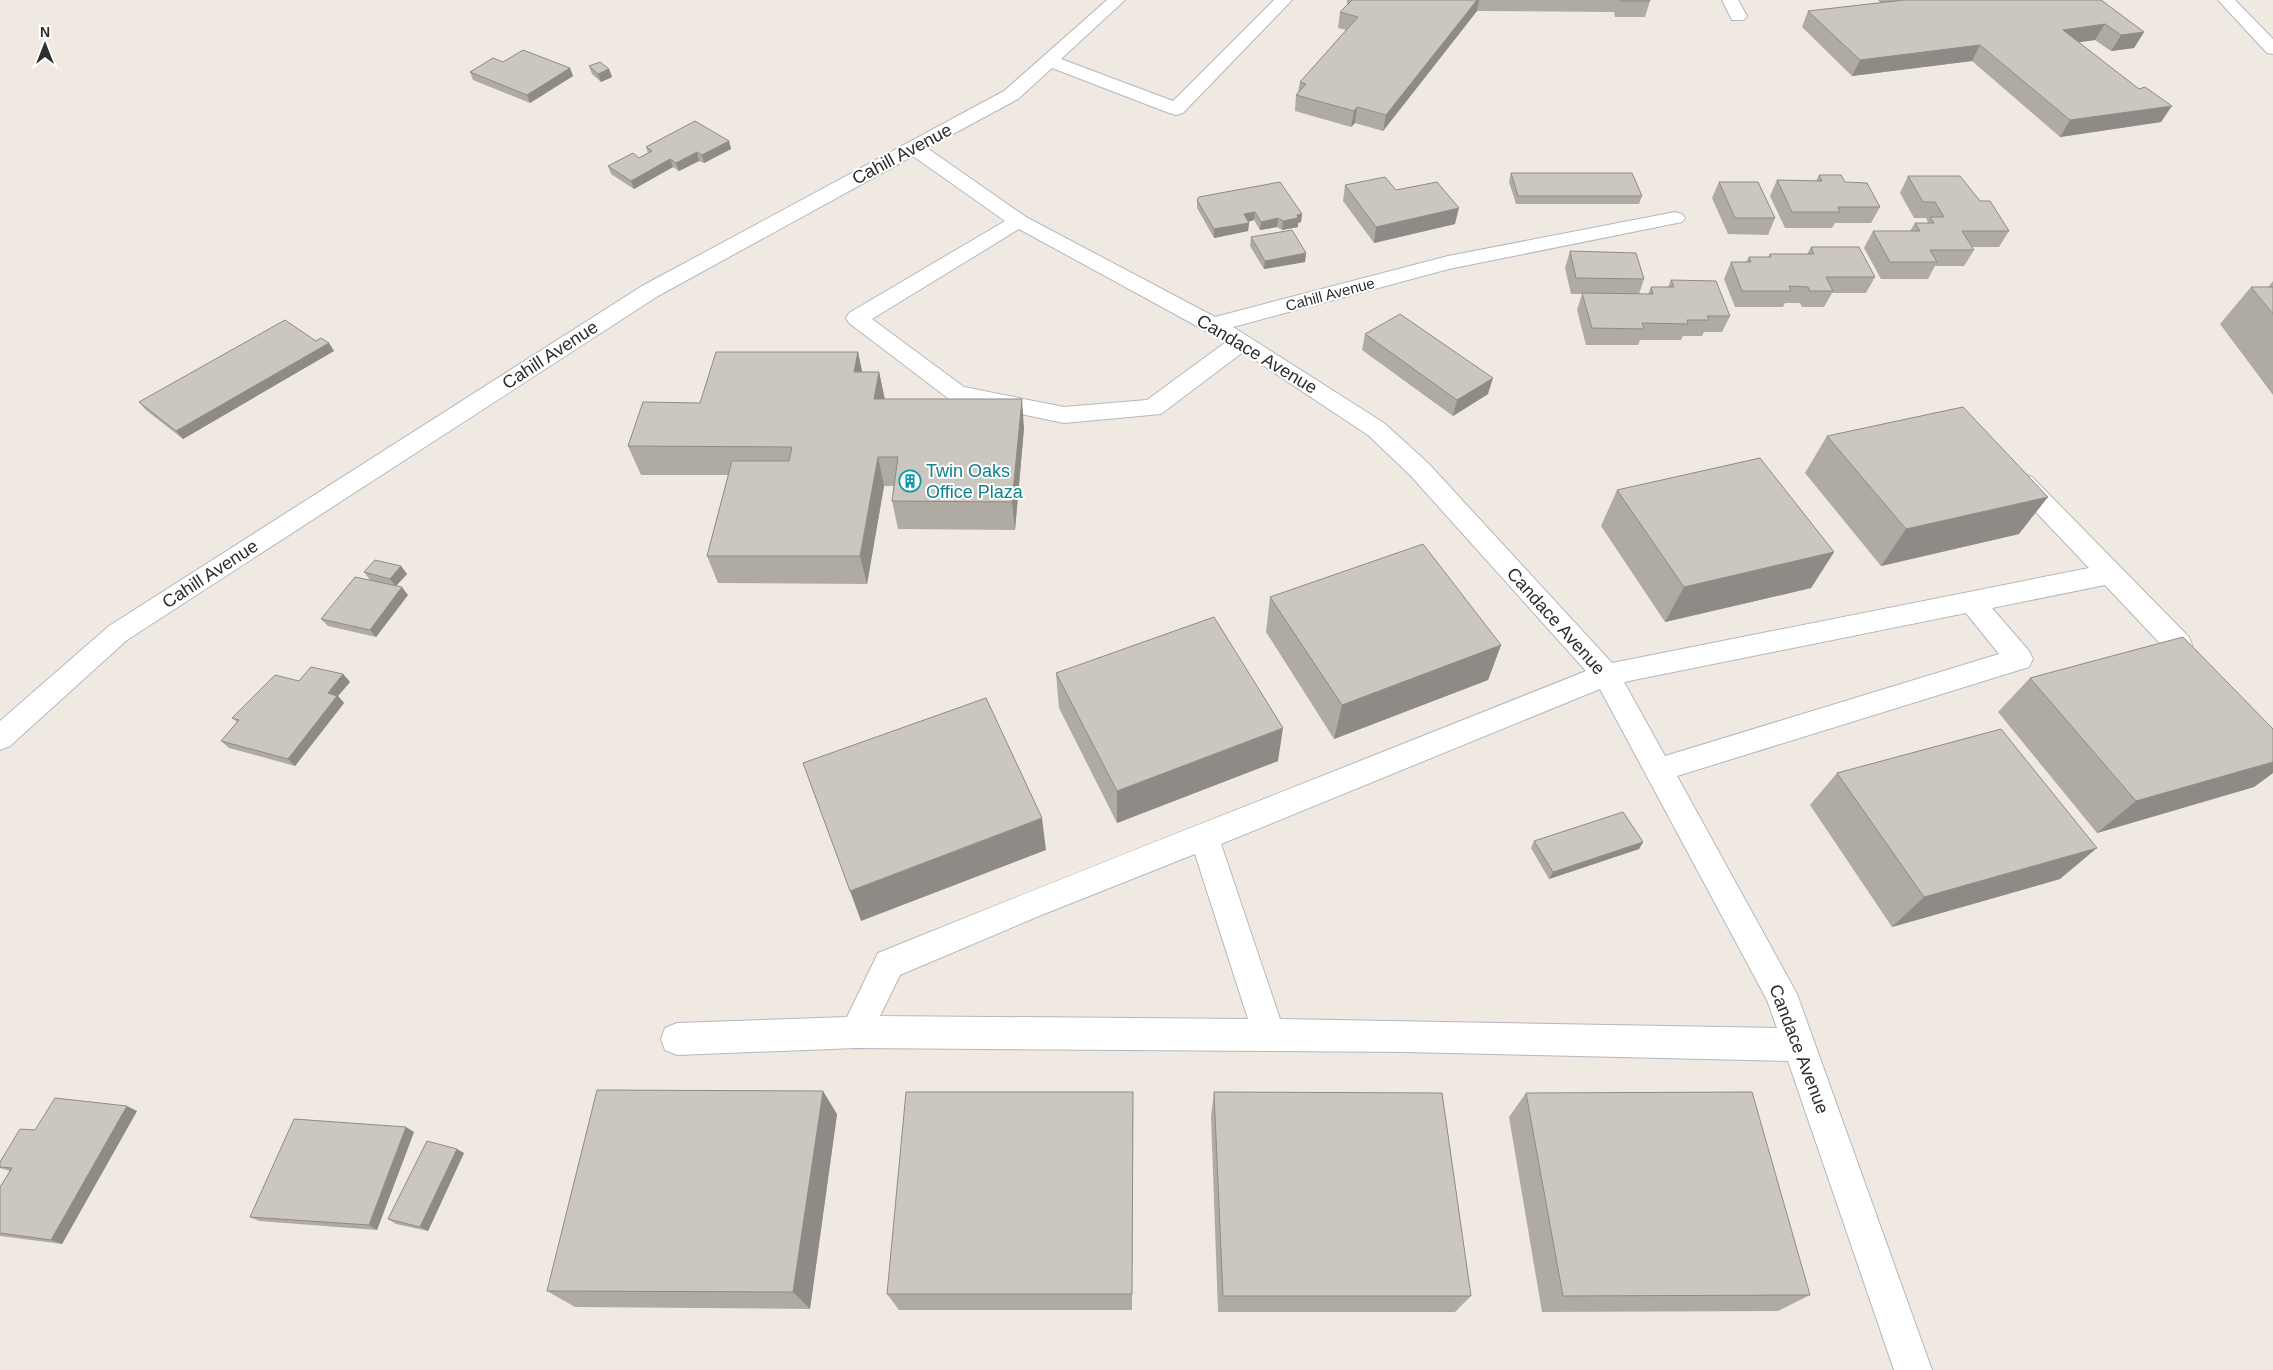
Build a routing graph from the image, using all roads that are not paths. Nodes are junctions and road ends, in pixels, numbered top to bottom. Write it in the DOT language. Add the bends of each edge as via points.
graph roads {
  1 [pos="1117,0"];
  2 [pos="1284,0"];
  3 [pos="1730,0"];
  4 [pos="2226,0"];
  5 [pos="1738,16"];
  6 [pos="2273,49"];
  7 [pos="1049,61"];
  8 [pos="914,148"];
  9 [pos="1675,218"];
  10 [pos="1019,221"];
  11 [pos="1212,325"];
  12 [pos="1242,341"];
  13 [pos="2023,483"];
  14 [pos="2110,574"];
  15 [pos="1971,601"];
  16 [pos="2179,645"];
  17 [pos="1606,675"];
  18 [pos="0,738"];
  19 [pos="1658,770"];
  20 [pos="1204,837"];
  21 [pos="856,1032"];
  22 [pos="1269,1035"];
  23 [pos="677,1039"];
  24 [pos="1799,1044"];
  25 [pos="1913,1370"];
  1 -- 7 [label="street, Cahill Avenue"];
  2 -- 7 [label="street" via="1176,108"];
  3 -- 5 [label="street"];
  4 -- 6 [label="street"];
  7 -- 8 [label="street, Cahill Avenue" via="1011,95"];
  8 -- 10 [label="street, Candace Avenue"];
  8 -- 18 [label="street, Cahill Avenue" via="650,291 118,633"];
  9 -- 11 [label="street, Cahill Avenue" via="1448,263"];
  10 -- 11 [label="street, Candace Avenue"];
  10 -- 12 [label="street" via="857,318 957,393 1064,416 1153,408"];
  11 -- 12 [label="street, Candace Avenue"];
  12 -- 17 [label="street, Candace Avenue" via="1376,429 1419,469"];
  13 -- 14 [label="street"];
  14 -- 15 [label="street"];
  14 -- 16 [label="street"];
  15 -- 17 [label="street"];
  15 -- 19 [label="street" via="2019,659"];
  17 -- 19 [label="street, Candace Avenue"];
  17 -- 20 [label="street"];
  19 -- 24 [label="street, Candace Avenue" via="1781,994"];
  20 -- 21 [label="street" via="889,964"];
  20 -- 22 [label="street"];
  21 -- 22 [label="street"];
  21 -- 23 [label="street"];
  22 -- 24 [label="street"];
  24 -- 25 [label="street, Candace Avenue"];
}
